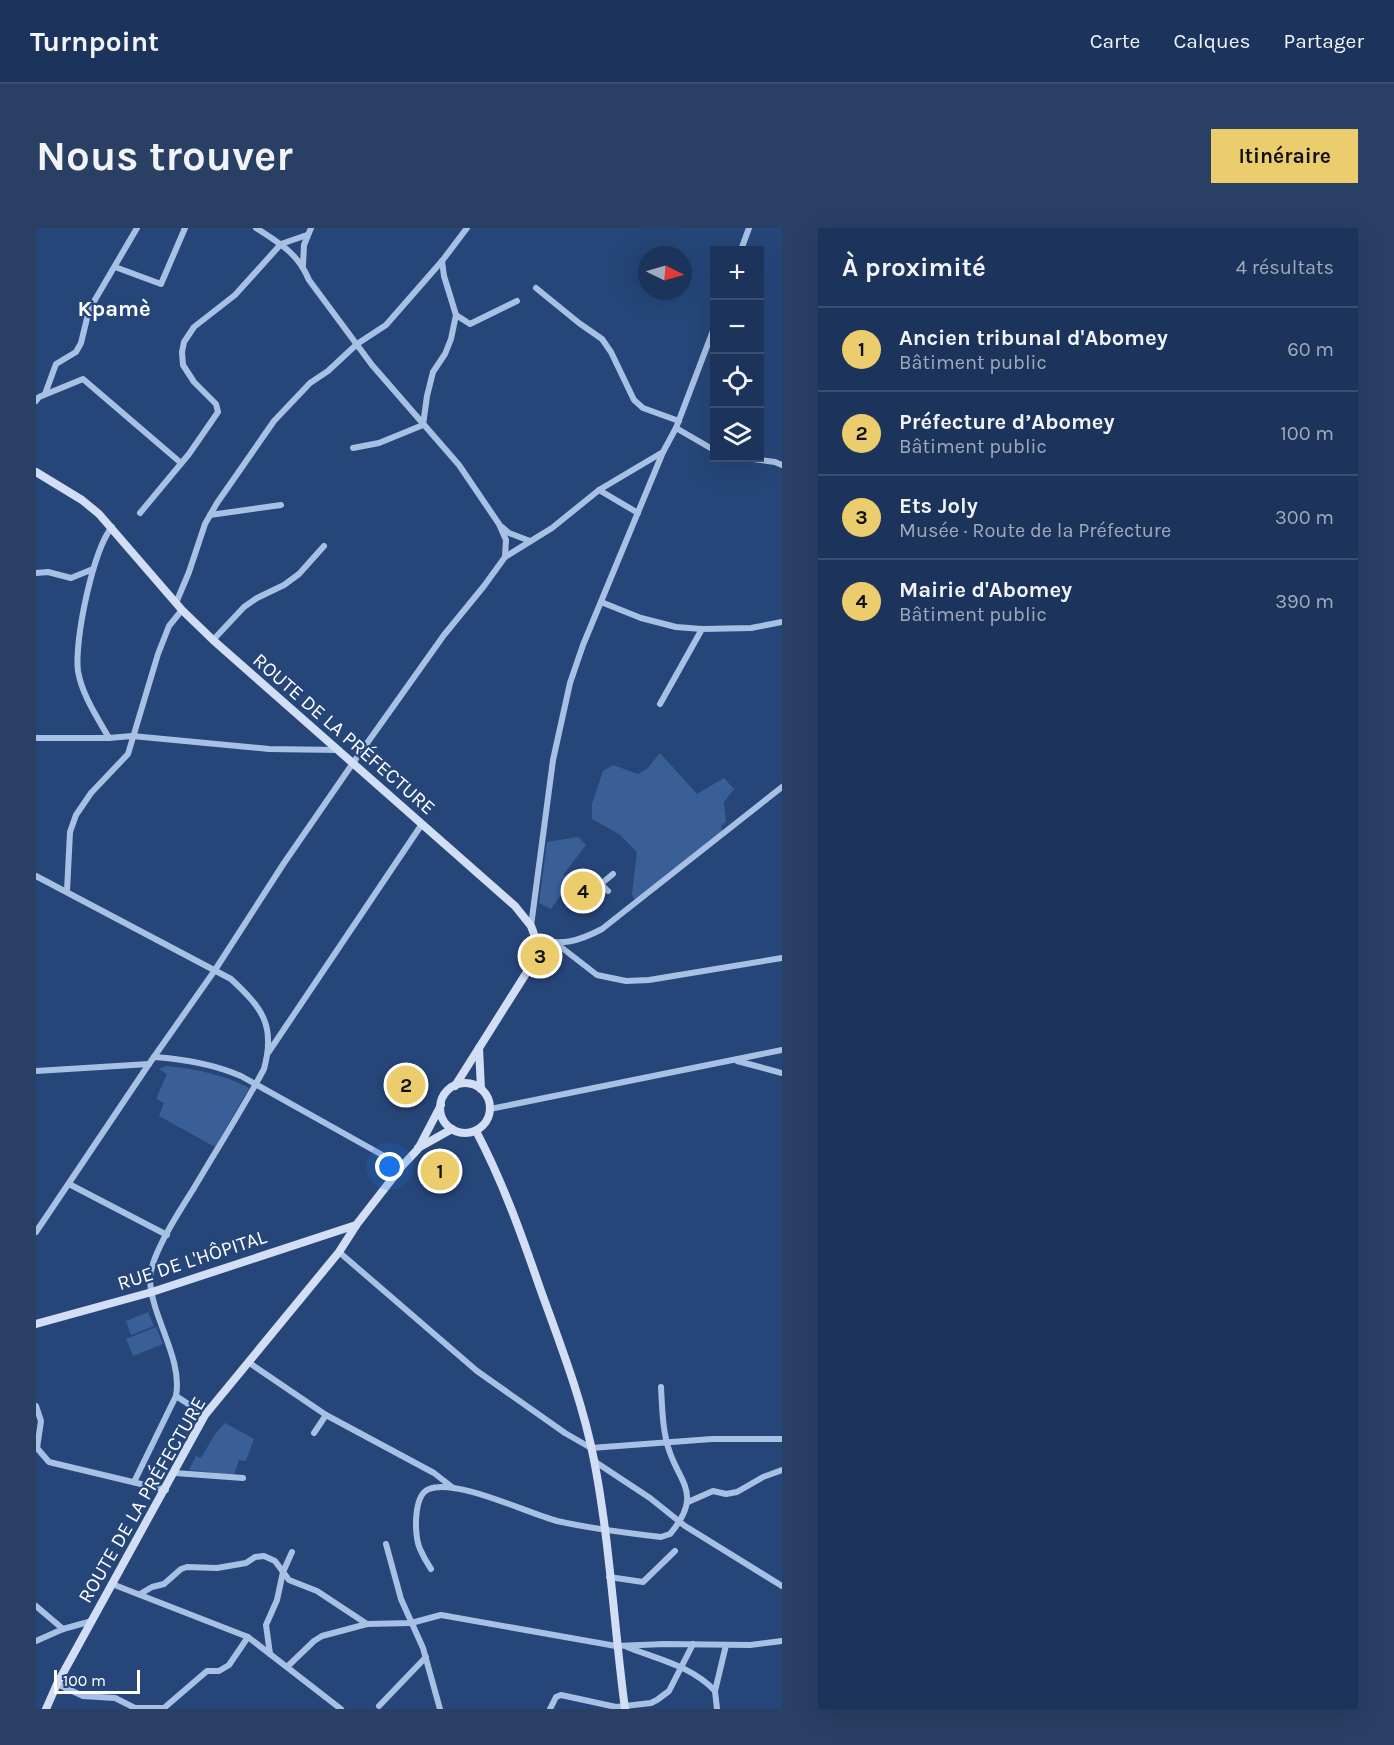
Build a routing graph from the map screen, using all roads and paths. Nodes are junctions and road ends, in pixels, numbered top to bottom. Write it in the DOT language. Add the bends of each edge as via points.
graph roads {
  1 [pos="137,228"];
  2 [pos="185,228"];
  3 [pos="256,228"];
  4 [pos="311,228"];
  5 [pos="467,228"];
  6 [pos="749,228"];
  7 [pos="307,235"];
  8 [pos="281,244"];
  9 [pos="742,246"];
  10 [pos="442,261"];
  11 [pos="303,265"];
  12 [pos="115,267"];
  13 [pos="536,288"];
  14 [pos="517,301"];
  15 [pos="456,315"];
  16 [pos="710,339"];
  17 [pos="357,344"];
  18 [pos="45,394"];
  19 [pos="36,401"];
  20 [pos="679,421"];
  21 [pos="423,425"];
  22 [pos="676,428"];
  23 [pos="353,448"];
  24 [pos="710,448"];
  25 [pos="663,452"];
  26 [pos="764,460"];
  27 [pos="181,463"];
  28 [pos="782,465"];
  29 [pos="36,472"];
  30 [pos="599,490"];
  31 [pos="281,505"];
  32 [pos="140,513"];
  33 [pos="638,513"];
  34 [pos="210,515"];
  35 [pos="499,524"];
  36 [pos="112,527"];
  37 [pos="530,541"];
  38 [pos="324,546"];
  39 [pos="505,557"];
  40 [pos="93,569"];
  41 [pos="36,573"];
  42 [pos="601,602"];
  43 [pos="179,606"];
  44 [pos="782,622"];
  45 [pos="702,630"];
  46 [pos="213,640"];
  47 [pos="660,704"];
  48 [pos="132,736"];
  49 [pos="36,738"];
  50 [pos="109,738"];
  51 [pos="339,750"];
  52 [pos="353,763"];
  53 [pos="782,787"];
  54 [pos="422,824"];
  55 [pos="613,874"];
  56 [pos="36,876"];
  57 [pos="595,878"];
  58 [pos="601,885"];
  59 [pos="67,891"];
  60 [pos="608,891"];
  61 [pos="531,926"];
  62 [pos="536,940"];
  63 [pos="556,944"];
  64 [pos="782,958"];
  65 [pos="215,970"];
  66 [pos="479,1048"];
  67 [pos="782,1050"];
  68 [pos="268,1053"];
  69 [pos="154,1057"];
  70 [pos="734,1059"];
  71 [pos="149,1064"];
  72 [pos="36,1071"];
  73 [pos="782,1073"];
  74 [pos="256,1084"];
  75 [pos="455,1086"];
  76 [pos="481,1089"];
  77 [pos="441,1105"];
  78 [pos="490,1109"];
  79 [pos="452,1129"];
  80 [pos="476,1131"];
  81 [pos="418,1149"];
  82 [pos="402,1166"];
  83 [pos="69,1184"];
  84 [pos="357,1224"];
  85 [pos="36,1233"];
  86 [pos="167,1235"];
  87 [pos="339,1252"];
  88 [pos="152,1292"];
  89 [pos="36,1324"];
  90 [pos="248,1362"];
  91 [pos="661,1387"];
  92 [pos="176,1396"];
  93 [pos="36,1406"];
  94 [pos="205,1415"];
  95 [pos="326,1415"];
  96 [pos="314,1433"];
  97 [pos="782,1439"];
  98 [pos="666,1441"];
  99 [pos="37,1448"];
  100 [pos="591,1448"];
  101 [pos="594,1461"];
  102 [pos="782,1470"];
  103 [pos="175,1473"];
  104 [pos="243,1478"];
  105 [pos="134,1482"];
  106 [pos="454,1488"];
  107 [pos="166,1490"];
  108 [pos="688,1502"];
  109 [pos="680,1522"];
  110 [pos="604,1531"];
  111 [pos="386,1544"];
  112 [pos="675,1551"];
  113 [pos="292,1552"];
  114 [pos="431,1569"];
  115 [pos="283,1572"];
  116 [pos="609,1577"];
  117 [pos="112,1584"];
  118 [pos="782,1586"];
  119 [pos="140,1594"];
  120 [pos="36,1606"];
  121 [pos="92,1621"];
  122 [pos="411,1623"];
  123 [pos="367,1624"];
  124 [pos="63,1629"];
  125 [pos="248,1637"];
  126 [pos="36,1641"];
  127 [pos="782,1641"];
  128 [pos="693,1644"];
  129 [pos="726,1645"];
  130 [pos="620,1646"];
  131 [pos="270,1654"];
  132 [pos="426,1657"];
  133 [pos="287,1667"];
  134 [pos="681,1667"];
  135 [pos="57,1684"];
  136 [pos="715,1691"];
  137 [pos="379,1706"];
  138 [pos="625,1708"];
  139 [pos="46,1709"];
  140 [pos="341,1709"];
  141 [pos="440,1709"];
  142 [pos="550,1709"];
  143 [pos="717,1709"];
  1 -- 12 [label="street"];
  2 -- 12 [label="street" via="161,284"];
  3 -- 8 [label="street"];
  4 -- 7 [label="street"];
  5 -- 10 [label="street"];
  6 -- 9 [label="street"];
  7 -- 8 [label="street"];
  7 -- 11 [label="street"];
  8 -- 11 [label="street"];
  8 -- 27 [label="street" via="235,296 194,327 184,342 183,365 216,404 218,412"];
  10 -- 15 [label="street"];
  10 -- 17 [label="street" via="386,325"];
  11 -- 17 [label="street" via="309,280"];
  12 -- 18 [label="street" via="89,310 81,343 76,352 56,364"];
  13 -- 20 [label="street" via="602,339 633,400 643,408"];
  14 -- 15 [label="street" via="470,324"];
  15 -- 21 [label="street" via="445,354 433,372"];
  16 -- 20 [label="street"];
  17 -- 21 [label="street"];
  17 -- 34 [label="street" via="310,382 279,415"];
  18 -- 19 [label="street"];
  18 -- 27 [label="street" via="83,379"];
  20 -- 22 [label="street"];
  21 -- 23 [label="street" via="379,443"];
  21 -- 35 [label="street" via="459,465"];
  22 -- 24 [label="street"];
  22 -- 25 [label="street"];
  25 -- 30 [label="street"];
  25 -- 33 [label="street"];
  26 -- 28 [label="street"];
  27 -- 32 [label="street"];
  29 -- 36 [label="street, ROUTE DE LA PRÉFECTURE" via="82,500"];
  30 -- 33 [label="street"];
  30 -- 37 [label="street"];
  31 -- 34 [label="street"];
  33 -- 42 [label="street"];
  34 -- 43 [label="street"];
  35 -- 37 [label="street" via="509,533"];
  35 -- 39 [label="street" via="506,540"];
  36 -- 40 [label="street"];
  36 -- 43 [label="street, ROUTE DE LA PRÉFECTURE"];
  37 -- 39 [label="street"];
  38 -- 46 [label="street" via="299,574 244,607"];
  39 -- 52 [label="street"];
  40 -- 41 [label="street" via="71,578"];
  40 -- 50 [label="street" via="78,670 83,689"];
  42 -- 45 [label="street" via="658,624"];
  42 -- 61 [label="street" via="573,674 559,728"];
  43 -- 46 [label="street, ROUTE DE LA PRÉFECTURE"];
  43 -- 48 [label="street" via="149,680"];
  44 -- 45 [label="street"];
  45 -- 47 [label="street"];
  46 -- 51 [label="street, ROUTE DE LA PRÉFECTURE"];
  48 -- 50 [label="street"];
  48 -- 51 [label="street" via="269,749"];
  48 -- 59 [label="street" via="128,754 76,815 70,831"];
  49 -- 50 [label="street"];
  51 -- 52 [label="street, ROUTE DE LA PRÉFECTURE"];
  52 -- 54 [label="street, ROUTE DE LA PRÉFECTURE"];
  52 -- 65 [label="street"];
  53 -- 63 [label="street" via="602,929"];
  54 -- 61 [label="street, ROUTE DE LA PRÉFECTURE" via="515,906"];
  54 -- 68 [label="street"];
  55 -- 58 [label="street"];
  56 -- 59 [label="street"];
  57 -- 58 [label="street"];
  58 -- 60 [label="street"];
  59 -- 65 [label="street"];
  61 -- 62 [label="street, ROUTE DE LA PRÉFECTURE"];
  62 -- 63 [label="street"];
  62 -- 66 [label="street" via="532,964"];
  63 -- 64 [label="street" via="597,975 626,981"];
  65 -- 68 [label="street" via="231,979 264,1014"];
  65 -- 69 [label="street"];
  66 -- 75 [label="street"];
  66 -- 76 [label="street"];
  67 -- 70 [label="street"];
  68 -- 74 [label="street"];
  69 -- 71 [label="street"];
  69 -- 74 [label="street" via="221,1067"];
  70 -- 73 [label="street"];
  70 -- 78 [label="street"];
  71 -- 72 [label="street"];
  71 -- 83 [label="street"];
  74 -- 82 [label="street"];
  74 -- 86 [label="street"];
  75 -- 76 [label="street" via="466,1083"];
  75 -- 77 [label="street" via="445,1093"];
  76 -- 78 [label="street"];
  77 -- 79 [label="street" via="442,1116"];
  77 -- 81 [label="street, ROUTE DE LA PRÉFECTURE"];
  78 -- 80 [label="street" via="488,1119"];
  79 -- 80 [label="street"];
  79 -- 81 [label="street, ROUTE DE LA PRÉFECTURE"];
  80 -- 100 [label="street" via="495,1168 561,1345"];
  81 -- 82 [label="street, ROUTE DE LA PRÉFECTURE"];
  82 -- 84 [label="street, ROUTE DE LA PRÉFECTURE"];
  83 -- 85 [label="street"];
  83 -- 86 [label="street"];
  84 -- 87 [label="street, ROUTE DE LA PRÉFECTURE"];
  84 -- 88 [label="street, RUE DE L'HÔPITAL"];
  86 -- 88 [label="street" via="151,1271"];
  87 -- 90 [label="street, ROUTE DE LA PRÉFECTURE"];
  87 -- 100 [label="street" via="477,1371"];
  88 -- 89 [label="street, RUE DE L'HÔPITAL"];
  88 -- 92 [label="street" via="173,1363"];
  90 -- 94 [label="street, ROUTE DE LA PRÉFECTURE"];
  90 -- 95 [label="street"];
  91 -- 98 [label="street"];
  92 -- 94 [label="street"];
  92 -- 105 [label="street"];
  93 -- 99 [label="street" via="40,1421"];
  94 -- 103 [label="street, ROUTE DE LA PRÉFECTURE"];
  95 -- 96 [label="street"];
  95 -- 106 [label="street" via="434,1473"];
  97 -- 98 [label="street"];
  98 -- 100 [label="street"];
  98 -- 108 [label="street"];
  99 -- 105 [label="street" via="55,1465"];
  100 -- 101 [label="street"];
  101 -- 109 [label="street"];
  101 -- 110 [label="street"];
  102 -- 108 [label="street" via="737,1492 713,1491"];
  103 -- 104 [label="street"];
  103 -- 107 [label="street, ROUTE DE LA PRÉFECTURE"];
  105 -- 107 [label="street"];
  106 -- 110 [label="street" via="542,1517"];
  106 -- 114 [label="street" via="429,1489 419,1501 417,1539"];
  107 -- 117 [label="street, ROUTE DE LA PRÉFECTURE"];
  108 -- 109 [label="street"];
  109 -- 110 [label="street" via="666,1536"];
  109 -- 118 [label="street"];
  110 -- 116 [label="street"];
  111 -- 122 [label="street" via="400,1599"];
  112 -- 116 [label="street" via="643,1582"];
  113 -- 115 [label="street"];
  115 -- 119 [label="street" via="275,1561 264,1556 217,1568 186,1567 164,1584"];
  115 -- 123 [label="street" via="289,1580 317,1591"];
  115 -- 131 [label="street" via="266,1625"];
  116 -- 130 [label="street"];
  117 -- 119 [label="street"];
  117 -- 121 [label="street, ROUTE DE LA PRÉFECTURE"];
  119 -- 125 [label="street"];
  120 -- 124 [label="street"];
  121 -- 124 [label="street"];
  121 -- 135 [label="street, ROUTE DE LA PRÉFECTURE"];
  122 -- 123 [label="street"];
  122 -- 130 [label="street" via="441,1615"];
  122 -- 132 [label="street"];
  123 -- 133 [label="street" via="318,1638"];
  124 -- 126 [label="street"];
  125 -- 131 [label="street"];
  125 -- 135 [label="street" via="229,1665 219,1671 207,1671 164,1708 135,1708 116,1698 83,1696"];
  127 -- 129 [label="street"];
  128 -- 129 [label="street"];
  128 -- 130 [label="street"];
  128 -- 134 [label="street"];
  129 -- 136 [label="street"];
  130 -- 134 [label="street"];
  130 -- 138 [label="street"];
  131 -- 133 [label="street"];
  132 -- 137 [label="street"];
  132 -- 141 [label="street"];
  133 -- 140 [label="street"];
  134 -- 136 [label="street"];
  134 -- 138 [label="street" via="669,1691 657,1700"];
  135 -- 139 [label="street, ROUTE DE LA PRÉFECTURE"];
  136 -- 143 [label="street"];
  138 -- 142 [label="street" via="561,1695"];
}
